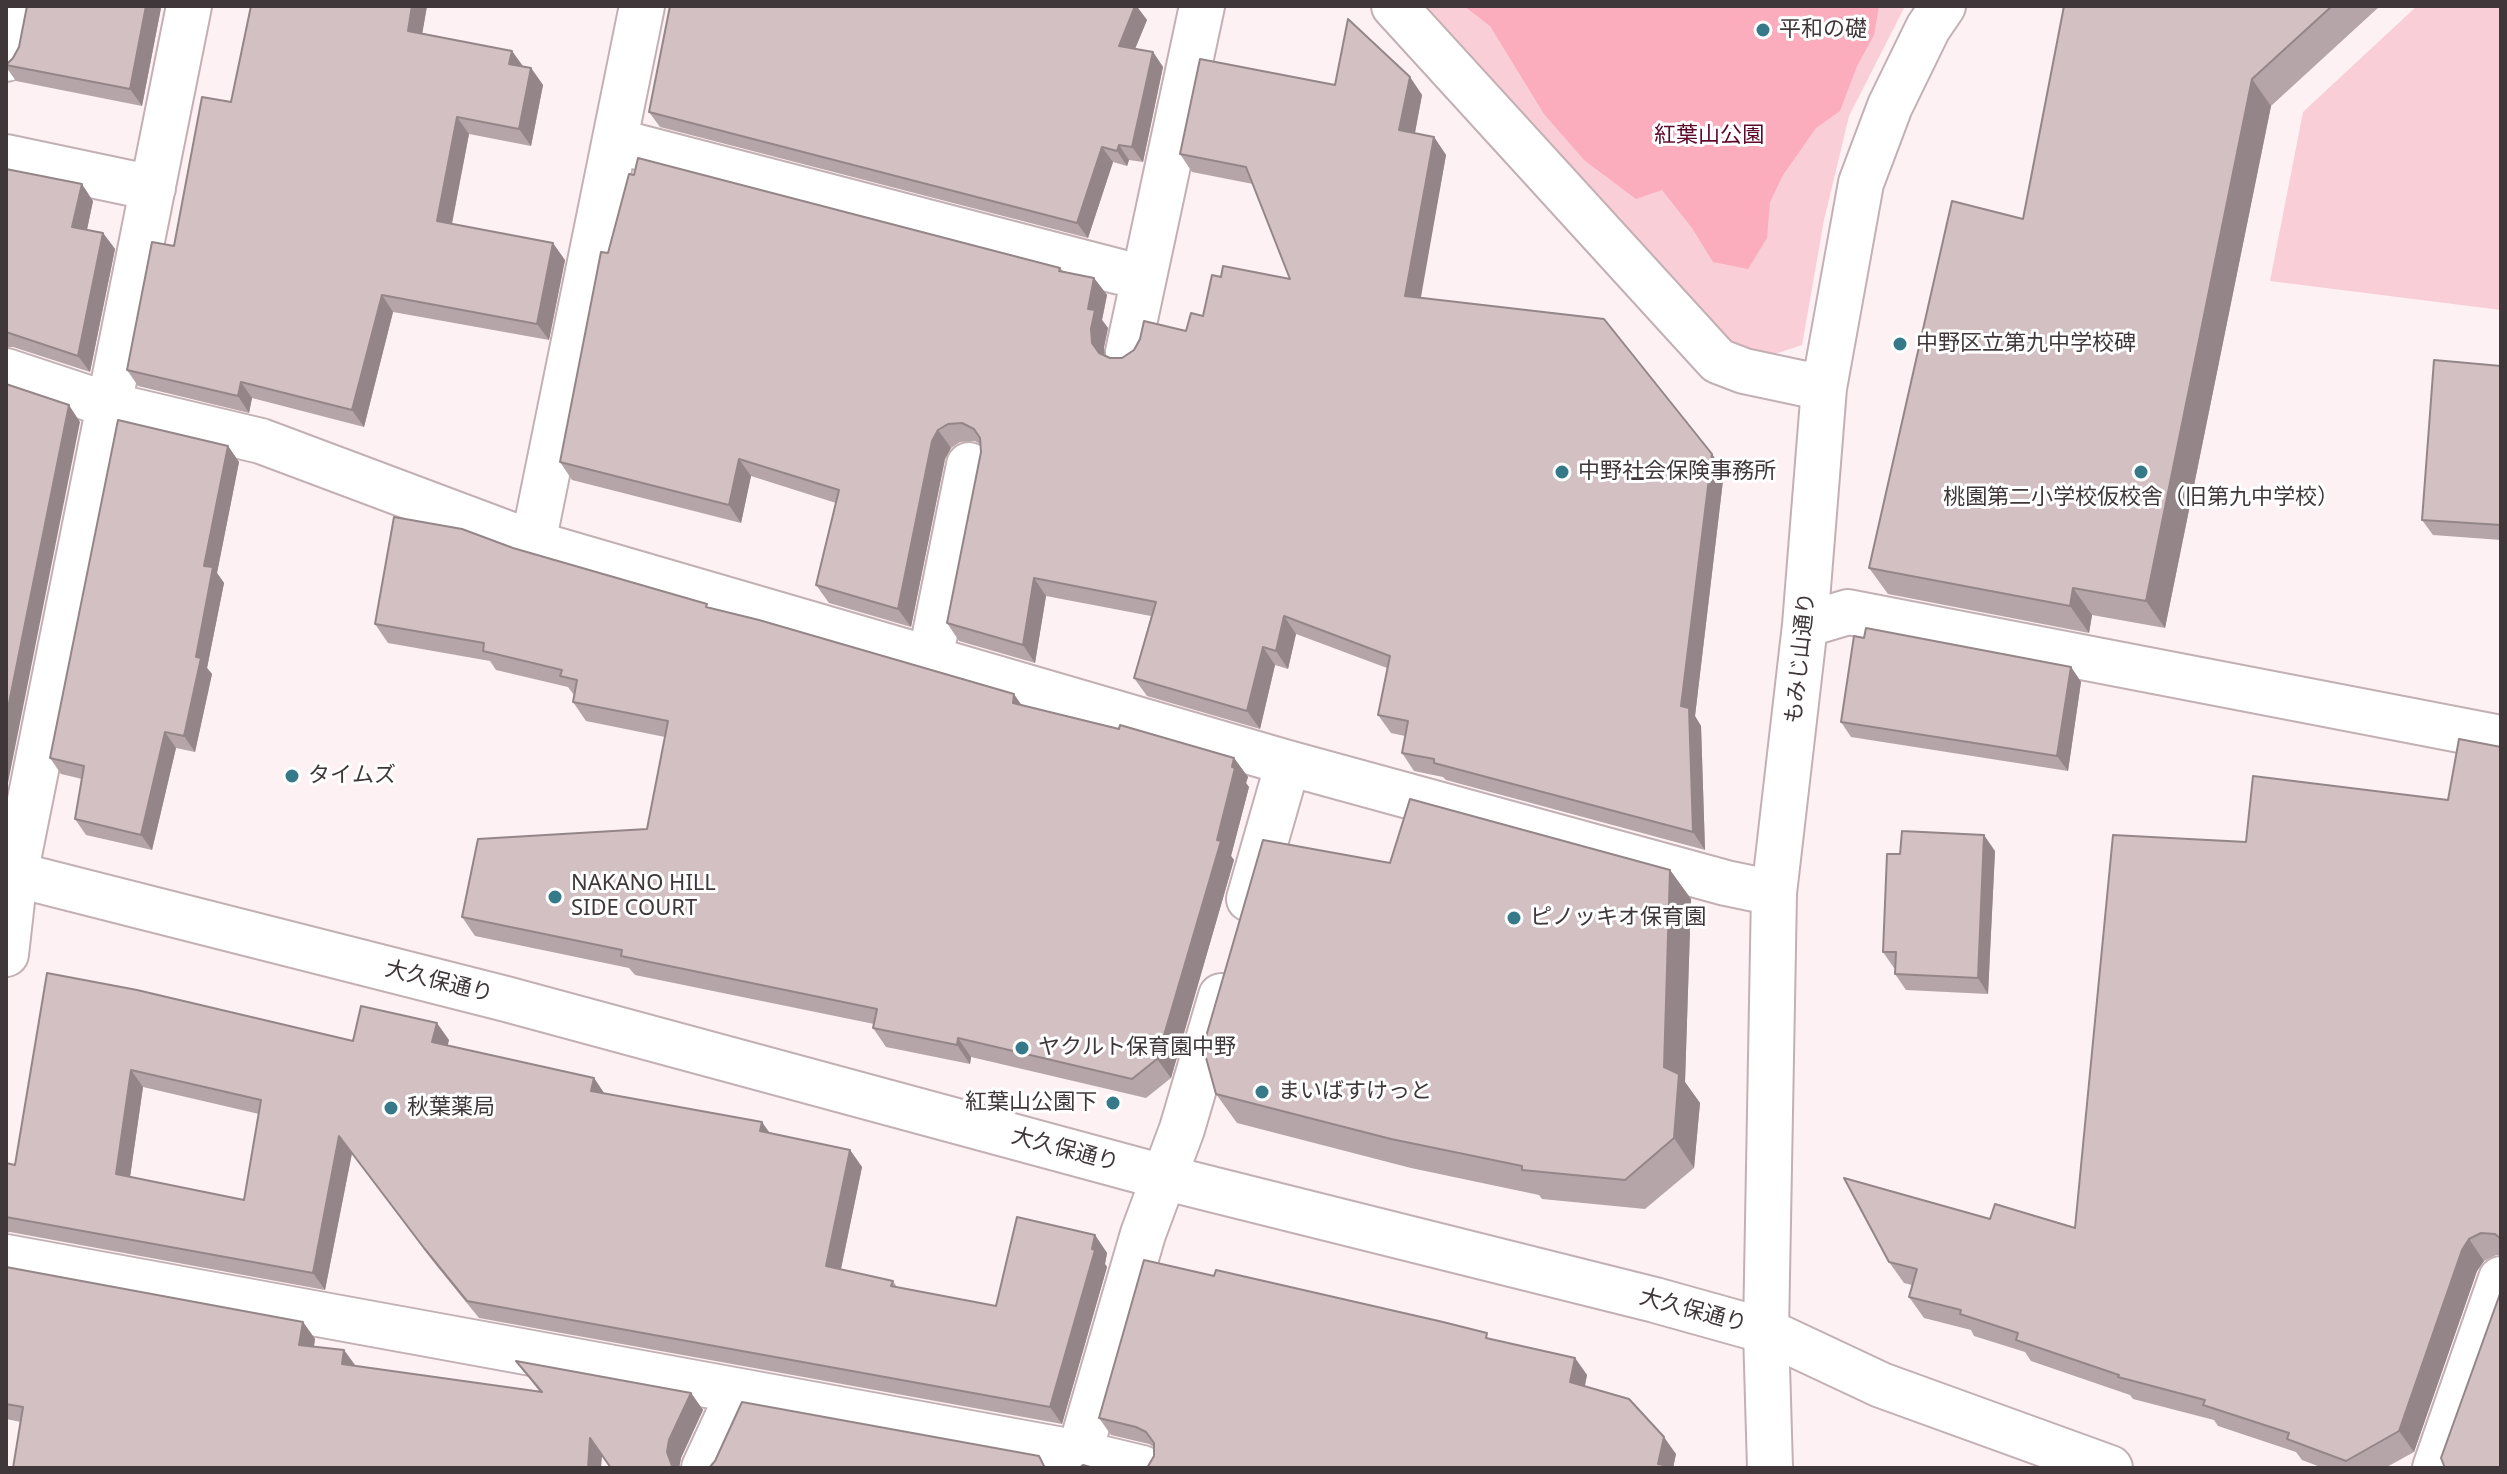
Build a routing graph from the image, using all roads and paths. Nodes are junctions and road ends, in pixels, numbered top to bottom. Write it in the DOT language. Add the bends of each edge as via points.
graph roads {
  1 [pos="17,6"];
  2 [pos="189,6"];
  3 [pos="642,6"];
  4 [pos="1202,6"];
  5 [pos="1394,6"];
  6 [pos="1943,6"];
  7 [pos="6,59"];
  8 [pos="615,141"];
  9 [pos="6,157"];
  10 [pos="153,188"];
  11 [pos="1120,272"];
  12 [pos="1128,352"];
  13 [pos="6,371"];
  14 [pos="1824,388"];
  15 [pos="109,405"];
  16 [pos="969,465"];
  17 [pos="533,543"];
  18 [pos="1805,625"];
  19 [pos="930,659"];
  20 [pos="2501,738"];
  21 [pos="1288,763"];
  22 [pos="10,873"];
  23 [pos="1774,893"];
  24 [pos="6,954"];
  25 [pos="1163,1177"];
  26 [pos="6,1257"];
  27 [pos="2501,1279"];
  28 [pos="1766,1331"];
  29 [pos="739,1392"];
  30 [pos="1077,1460"];
  31 [pos="704,1468"];
  32 [pos="1142,1468"];
  33 [pos="1770,1468"];
  34 [pos="2110,1468"];
  35 [pos="2435,1468"];
  1 -- 7 [label="street"];
  2 -- 10 [label="street"];
  3 -- 8 [label="street"];
  4 -- 12 [label="street"];
  5 -- 14 [label="street" via="1718,361"];
  6 -- 14 [label="street, もみじ山通り" via="1890,106 1861,183"];
  8 -- 11 [label="street"];
  8 -- 17 [label="street"];
  9 -- 10 [label="street"];
  10 -- 15 [label="street"];
  13 -- 15 [label="street"];
  14 -- 18 [label="street, もみじ山通り"];
  15 -- 17 [label="street" via="261,441"];
  15 -- 22 [label="street"];
  16 -- 19 [label="street"];
  17 -- 19 [label="street"];
  18 -- 20 [label="street" via="1848,612"];
  18 -- 23 [label="street, もみじ山通り"];
  19 -- 21 [label="street"];
  21 -- 23 [label="street"];
  21 -- 25 [label="street" via="1182,1129"];
  22 -- 24 [label="street"];
  22 -- 25 [label="street, 大久保通り" via="506,999"];
  23 -- 28 [label="street, もみじ山通り"];
  25 -- 28 [label="street, 大久保通り"];
  25 -- 30 [label="street"];
  26 -- 29 [label="street"];
  27 -- 35 [label="street"];
  28 -- 33 [label="street, もみじ山通り"];
  28 -- 34 [label="street, 大久保通り" via="1881,1385"];
  29 -- 30 [label="street"];
  29 -- 31 [label="street"];
  30 -- 32 [label="street"];
}
